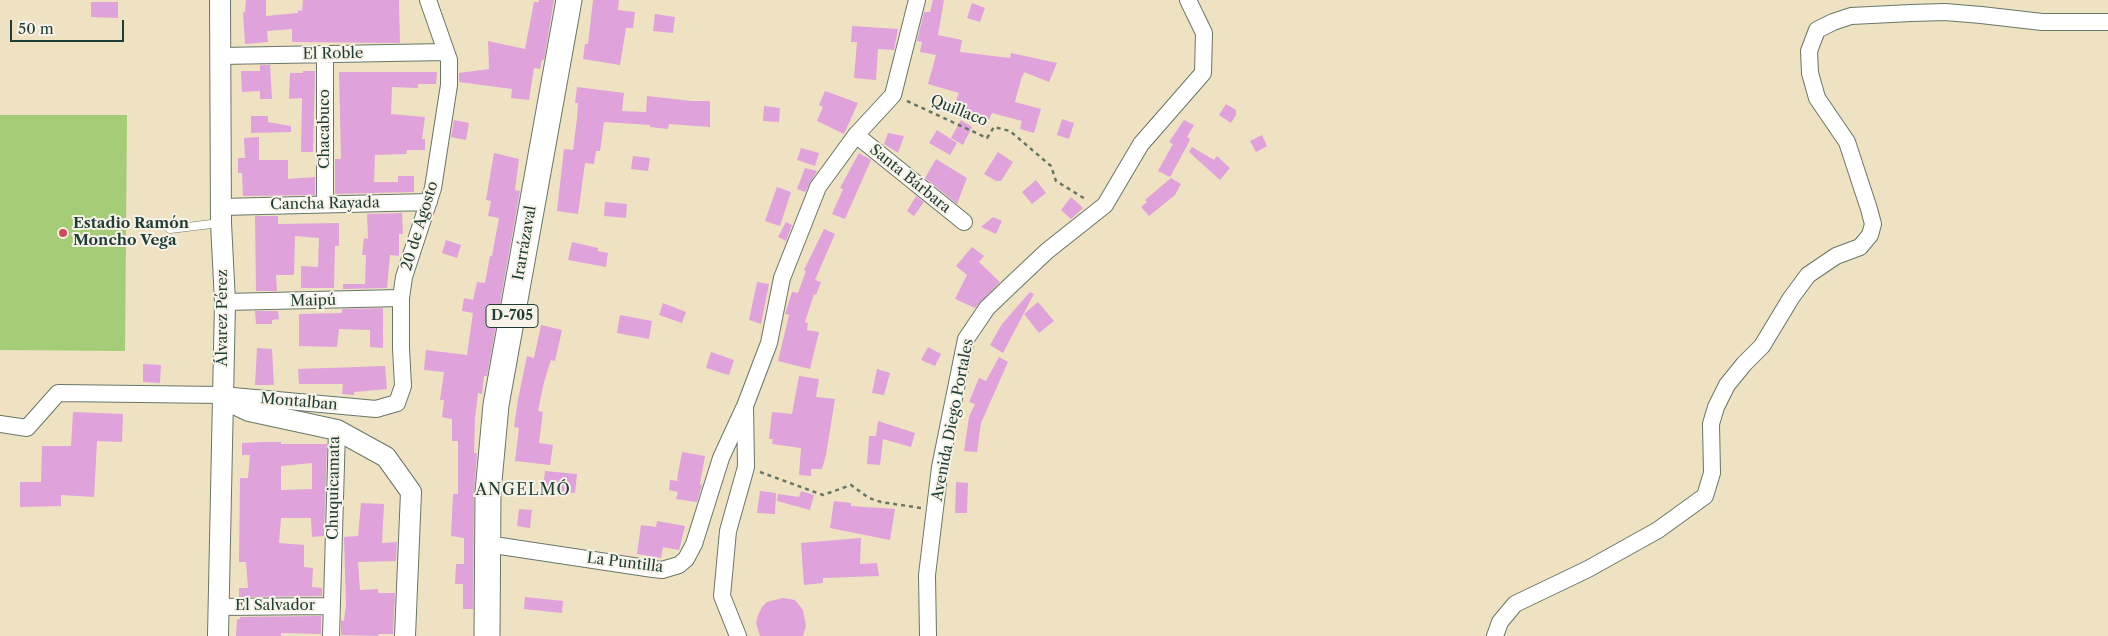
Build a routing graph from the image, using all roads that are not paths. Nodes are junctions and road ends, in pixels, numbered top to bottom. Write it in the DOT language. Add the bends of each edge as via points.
graph roads {
  1 [pos="220,0"];
  2 [pos="428,0"];
  3 [pos="569,0"];
  4 [pos="917,0"];
  5 [pos="1188,0"];
  6 [pos="2108,22"];
  7 [pos="446,52"];
  8 [pos="325,54"];
  9 [pos="220,56"];
  10 [pos="856,135"];
  11 [pos="429,202"];
  12 [pos="325,204"];
  13 [pos="221,215"];
  14 [pos="964,222"];
  15 [pos="170,229"];
  16 [pos="401,298"];
  17 [pos="225,302"];
  18 [pos="222,396"];
  19 [pos="745,406"];
  20 [pos="376,409"];
  21 [pos="0,424"];
  22 [pos="337,430"];
  23 [pos="487,544"];
  24 [pos="331,606"];
  25 [pos="218,607"];
  26 [pos="218,636"];
  27 [pos="331,636"];
  28 [pos="405,636"];
  29 [pos="487,636"];
  30 [pos="738,636"];
  31 [pos="928,636"];
  32 [pos="1495,636"];
  1 -- 9 [label="street, Álvarez Pérez"];
  2 -- 7 [label="street, 20 de Agosto"];
  3 -- 23 [label="main road, Irarrázaval / D-705" via="496,405 489,464"];
  4 -- 10 [label="street, La Puntilla" via="893,95"];
  5 -- 31 [label="street, Avenida Diego Portales" via="1204,32 1203,73 1141,144 1105,205 1047,251 987,308 966,339 940,467 927,575"];
  6 -- 32 [label="street" via="2042,22 1981,14 1920,13 1851,16 1817,30 1808,51 1810,73 1817,98 1847,142 1869,209 1870,236 1860,247 1836,256 1808,275 1762,346 1727,385 1711,424 1712,472 1704,496 1658,530 1515,604 1500,622"];
  7 -- 8 [label="street, El Roble"];
  7 -- 11 [label="street, 20 de Agosto" via="449,85"];
  8 -- 9 [label="street, El Roble"];
  8 -- 12 [label="street, Chacabuco"];
  9 -- 13 [label="street, Álvarez Pérez"];
  10 -- 14 [label="street, Santa Bárbara"];
  10 -- 19 [label="street, La Puntilla" via="818,187 782,278 769,343"];
  11 -- 12 [label="street, Cancha Rayada"];
  11 -- 16 [label="street, 20 de Agosto" via="407,264"];
  12 -- 13 [label="street, Cancha Rayada"];
  13 -- 15 [label="lane"];
  13 -- 17 [label="street, Álvarez Pérez"];
  16 -- 17 [label="street, Maipú"];
  16 -- 20 [label="street, 20 de Agosto" via="403,386 397,403"];
  17 -- 18 [label="street, Álvarez Pérez"];
  18 -- 20 [label="street, Montalban"];
  18 -- 21 [label="street, Montalban" via="58,393 26,428"];
  18 -- 22 [label="street, Chuquicamata" via="248,411"];
  18 -- 25 [label="street, Álvarez Pérez"];
  19 -- 23 [label="street, La Puntilla" via="721,458 691,552 679,565 662,570"];
  19 -- 30 [label="street" via="746,467 728,531 722,596"];
  22 -- 24 [label="street, Chuquicamata"];
  22 -- 28 [label="street" via="386,457 411,492"];
  23 -- 29 [label="main road, Irarrázaval / D-705"];
  24 -- 25 [label="street, El Salvador"];
  24 -- 27 [label="street, Chuquicamata"];
  25 -- 26 [label="street, Álvarez Pérez"];
}
